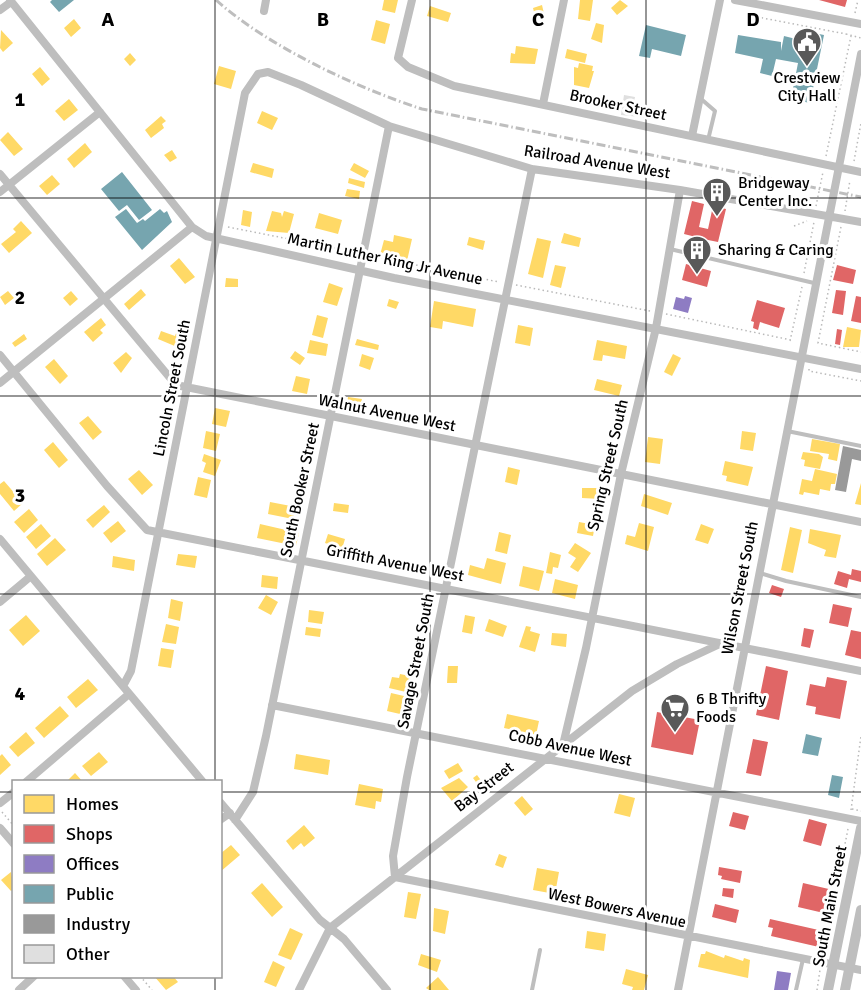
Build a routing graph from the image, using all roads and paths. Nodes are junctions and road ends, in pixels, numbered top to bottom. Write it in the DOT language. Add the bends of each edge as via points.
graph roads {
  1 [pos="266,0"];
  2 [pos="412,0"];
  3 [pos="564,0"];
  4 [pos="720,0"];
  5 [pos="735,0"];
  6 [pos="10,1"];
  7 [pos="751,3"];
  8 [pos="0,10"];
  9 [pos="264,11"];
  10 [pos="861,24"];
  11 [pos="846,34"];
  12 [pos="851,36"];
  13 [pos="861,54"];
  14 [pos="245,93"];
  15 [pos="700,98"];
  16 [pos="857,99"];
  17 [pos="543,104"];
  18 [pos="99,112"];
  19 [pos="861,123"];
  20 [pos="389,126"];
  21 [pos="692,136"];
  22 [pos="708,140"];
  23 [pos="824,165"];
  24 [pos="838,168"];
  25 [pos="532,170"];
  26 [pos="856,171"];
  27 [pos="0,174"];
  28 [pos="9,185"];
  29 [pos="680,190"];
  30 [pos="0,192"];
  31 [pos="815,213"];
  32 [pos="829,216"];
  33 [pos="843,219"];
  34 [pos="861,222"];
  35 [pos="794,226"];
  36 [pos="192,227"];
  37 [pos="218,241"];
  38 [pos="670,249"];
  39 [pos="360,269"];
  40 [pos="803,280"];
  41 [pos="815,284"];
  42 [pos="504,298"];
  43 [pos="104,299"];
  44 [pos="656,328"];
  45 [pos="790,341"];
  46 [pos="861,352"];
  47 [pos="0,355"];
  48 [pos="801,357"];
  49 [pos="809,369"];
  50 [pos="861,369"];
  51 [pos="14,372"];
  52 [pos="861,381"];
  53 [pos="0,383"];
  54 [pos="186,388"];
  55 [pos="331,416"];
  56 [pos="786,431"];
  57 [pos="474,445"];
  58 [pos="861,446"];
  59 [pos="621,474"];
  60 [pos="771,504"];
  61 [pos="861,522"];
  62 [pos="159,530"];
  63 [pos="0,539"];
  64 [pos="301,559"];
  65 [pos="758,572"];
  66 [pos="31,576"];
  67 [pos="446,589"];
  68 [pos="861,597"];
  69 [pos="0,602"];
  70 [pos="592,618"];
  71 [pos="722,643"];
  72 [pos="744,648"];
  73 [pos="861,671"];
  74 [pos="123,686"];
  75 [pos="129,694"];
  76 [pos="272,705"];
  77 [pos="417,734"];
  78 [pos="861,736"];
  79 [pos="563,745"];
  80 [pos="544,758"];
  81 [pos="28,780"];
  82 [pos="201,780"];
  83 [pos="716,793"];
  84 [pos="12,794"];
  85 [pos="0,803"];
  86 [pos="222,804"];
  87 [pos="851,808"];
  88 [pos="0,809"];
  89 [pos="861,811"];
  90 [pos="232,816"];
  91 [pos="222,819"];
  92 [pos="850,819"];
  93 [pos="861,820"];
  94 [pos="12,824"];
  95 [pos="0,828"];
  96 [pos="861,828"];
  97 [pos="12,842"];
  98 [pos="395,877"];
  99 [pos="861,910"];
  100 [pos="330,928"];
  101 [pos="689,938"];
  102 [pos="540,950"];
  103 [pos="803,958"];
  104 [pos="821,960"];
  105 [pos="833,964"];
  106 [pos="856,969"];
  107 [pos="32,978"];
  108 [pos="126,978"];
  109 [pos="142,978"];
  110 [pos="19,990"];
  111 [pos="136,990"];
  112 [pos="152,990"];
  113 [pos="299,990"];
  114 [pos="387,990"];
  115 [pos="532,990"];
  116 [pos="678,990"];
  117 [pos="796,990"];
  118 [pos="817,990"];
  119 [pos="828,990"];
  120 [pos="845,990"];
  1 -- 9 [label="street"];
  2 -- 17 [label="street, Brooker Street" via="398,58 408,67 454,86"];
  3 -- 17 [label="street"];
  4 -- 15 [label="street"];
  5 -- 7 [label="street"];
  6 -- 8 [label="street"];
  6 -- 18 [label="street, Martin Luther King Jr Avenue"];
  7 -- 10 [label="street"];
  7 -- 11 [label="path" via="747,15"];
  12 -- 23 [label="path"];
  13 -- 16 [label="street, Wilson Street South"];
  14 -- 20 [label="street, Railroad Avenue West" via="258,74 268,72"];
  14 -- 37 [label="street, Lincoln Street South"];
  15 -- 21 [label="street"];
  15 -- 22 [label="lane" via="715,111"];
  16 -- 24 [label="street, Wilson Street South"];
  17 -- 21 [label="street, Brooker Street"];
  18 -- 28 [label="street"];
  18 -- 36 [label="street, Martin Luther King Jr Avenue"];
  19 -- 26 [label="path"];
  20 -- 25 [label="street, Railroad Avenue West"];
  20 -- 39 [label="street, South Booker Street"];
  21 -- 22 [label="street, Brooker Street"];
  22 -- 23 [label="street, Brooker Street"];
  23 -- 24 [label="street, Brooker Street"];
  23 -- 31 [label="path"];
  24 -- 26 [label="street, Brooker Street"];
  24 -- 32 [label="street, Wilson Street South"];
  25 -- 29 [label="street, Railroad Avenue West"];
  25 -- 42 [label="street, Savage Street South"];
  26 -- 33 [label="path"];
  27 -- 28 [label="street, Walnut Avenue West"];
  28 -- 30 [label="street"];
  28 -- 43 [label="street, Walnut Avenue West"];
  29 -- 31 [label="street, Railroad Avenue West"];
  29 -- 38 [label="street, Spring Street South"];
  31 -- 32 [label="street, Railroad Avenue West"];
  32 -- 33 [label="street, Railroad Avenue West"];
  32 -- 41 [label="street, Wilson Street South"];
  33 -- 34 [label="street, Railroad Avenue West"];
  33 -- 46 [label="path" via="818,343"];
  35 -- 40 [label="path" via="815,219"];
  36 -- 37 [label="street, Martin Luther King Jr Avenue"];
  36 -- 43 [label="street"];
  37 -- 39 [label="street, Martin Luther King Jr Avenue"];
  37 -- 54 [label="street, Lincoln Street South"];
  38 -- 40 [label="lane"];
  38 -- 44 [label="street, Spring Street South"];
  39 -- 42 [label="street, Martin Luther King Jr Avenue"];
  39 -- 55 [label="street, South Booker Street"];
  40 -- 41 [label="lane"];
  40 -- 45 [label="path"];
  41 -- 48 [label="street, Wilson Street South"];
  42 -- 44 [label="street, Martin Luther King Jr Avenue"];
  42 -- 57 [label="street, Savage Street South"];
  43 -- 51 [label="street"];
  43 -- 54 [label="street, Walnut Avenue West" via="167,376"];
  44 -- 48 [label="street, Martin Luther King Jr Avenue"];
  44 -- 59 [label="street, Spring Street South"];
  47 -- 51 [label="street, Griffith Avenue West"];
  48 -- 50 [label="street, Martin Luther King Jr Avenue"];
  48 -- 56 [label="street, Wilson Street South"];
  49 -- 52 [label="path"];
  51 -- 53 [label="street"];
  51 -- 62 [label="street, Griffith Avenue West" via="142,527"];
  54 -- 55 [label="street, Walnut Avenue West"];
  54 -- 62 [label="street, Lincoln Street South"];
  55 -- 57 [label="street, Walnut Avenue West"];
  55 -- 64 [label="street, South Booker Street"];
  56 -- 58 [label="lane"];
  56 -- 60 [label="street, Wilson Street South"];
  57 -- 59 [label="street, Walnut Avenue West"];
  57 -- 67 [label="street, Savage Street South"];
  59 -- 60 [label="street, Walnut Avenue West"];
  59 -- 70 [label="street, Spring Street South"];
  60 -- 61 [label="street, Walnut Avenue West"];
  60 -- 65 [label="street, Wilson Street South"];
  62 -- 64 [label="street, Griffith Avenue West"];
  62 -- 74 [label="street, Lincoln Street South" via="131,671"];
  63 -- 66 [label="street"];
  64 -- 67 [label="street, Griffith Avenue West"];
  64 -- 76 [label="street, South Booker Street"];
  65 -- 68 [label="lane"];
  65 -- 72 [label="street, Wilson Street South"];
  66 -- 69 [label="street"];
  66 -- 74 [label="street"];
  67 -- 70 [label="street, Griffith Avenue West"];
  67 -- 77 [label="street, Savage Street South"];
  70 -- 71 [label="street, Griffith Avenue West"];
  70 -- 79 [label="street, Spring Street South"];
  71 -- 72 [label="street, Griffith Avenue West"];
  71 -- 79 [label="street, Bay Street" via="632,690"];
  72 -- 73 [label="street, Griffith Avenue West"];
  72 -- 83 [label="street, Wilson Street South"];
  74 -- 75 [label="street"];
  75 -- 81 [label="street"];
  75 -- 82 [label="street"];
  76 -- 77 [label="street, Cobb Avenue West"];
  76 -- 90 [label="street, South Booker Street" via="253,792"];
  77 -- 80 [label="street, Cobb Avenue West"];
  77 -- 98 [label="street, Savage Street South" via="393,856"];
  78 -- 87 [label="path"];
  79 -- 80 [label="street, Bay Street"];
  80 -- 83 [label="street, Cobb Avenue West"];
  80 -- 98 [label="street, Bay Street"];
  83 -- 92 [label="street, Cobb Avenue West"];
  83 -- 101 [label="street, Wilson Street South"];
  84 -- 85 [label="street"];
  86 -- 90 [label="street"];
  87 -- 89 [label="path"];
  87 -- 92 [label="path"];
  88 -- 94 [label="path"];
  90 -- 91 [label="street"];
  90 -- 100 [label="street"];
  92 -- 93 [label="street, Cobb Avenue West"];
  92 -- 104 [label="path"];
  95 -- 97 [label="street"];
  96 -- 105 [label="street, South Main Street"];
  98 -- 100 [label="street, Bay Street"];
  98 -- 101 [label="street, West Bowers Avenue"];
  99 -- 106 [label="street, South Main Street"];
  100 -- 113 [label="street, Bay Street"];
  100 -- 114 [label="street"];
  101 -- 103 [label="street, West Bowers Avenue"];
  101 -- 116 [label="street, Wilson Street South"];
  102 -- 115 [label="lane"];
  103 -- 104 [label="street, West Bowers Avenue"];
  103 -- 117 [label="lane"];
  104 -- 105 [label="street, West Bowers Avenue"];
  104 -- 118 [label="path"];
  105 -- 106 [label="street, West Bowers Avenue"];
  105 -- 119 [label="street, South Main Street"];
  106 -- 120 [label="street, South Main Street"];
  107 -- 110 [label="street"];
  108 -- 111 [label="street"];
  109 -- 112 [label="path"];
}
